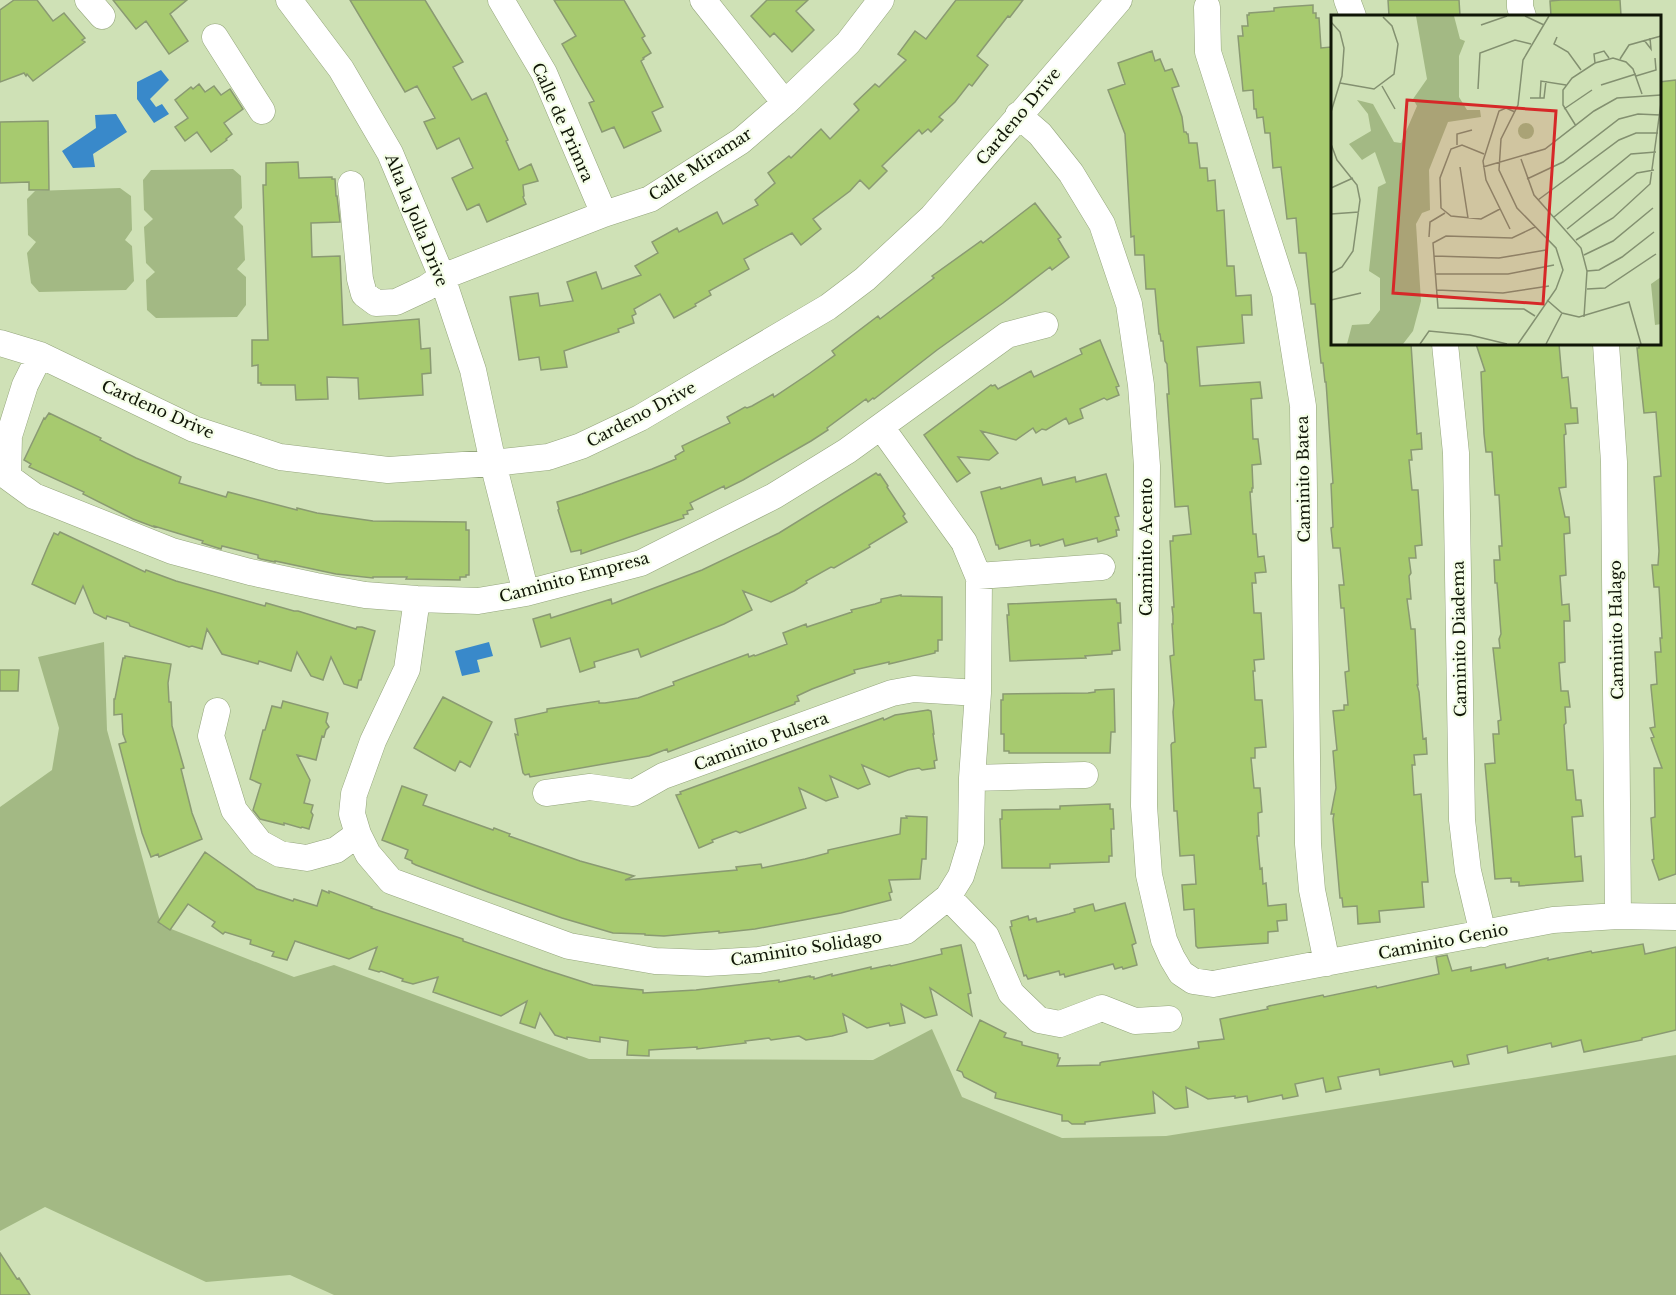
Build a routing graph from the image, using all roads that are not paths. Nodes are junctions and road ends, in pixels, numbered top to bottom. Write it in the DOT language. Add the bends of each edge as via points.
graph roads {
  1 [pos="289,0"];
  2 [pos="501,0"];
  3 [pos="703,0"];
  4 [pos="881,0"];
  5 [pos="1119,0"];
  6 [pos="1347,0"];
  7 [pos="1520,0"];
  8 [pos="1207,7"];
  9 [pos="1353,15"];
  10 [pos="1523,15"];
  11 [pos="215,37"];
  12 [pos="785,103"];
  13 [pos="262,111"];
  14 [pos="1018,116"];
  15 [pos="351,184"];
  16 [pos="604,214"];
  17 [pos="441,277"];
  18 [pos="1045,325"];
  19 [pos="0,343"];
  20 [pos="1445,345"];
  21 [pos="1606,345"];
  22 [pos="40,355"];
  23 [pos="880,427"];
  24 [pos="493,463"];
  25 [pos="1102,567"];
  26 [pos="978,576"];
  27 [pos="526,593"];
  28 [pos="417,599"];
  29 [pos="978,693"];
  30 [pos="217,711"];
  31 [pos="1085,776"];
  32 [pos="972,778"];
  33 [pos="546,793"];
  34 [pos="358,834"];
  35 [pos="948,897"];
  36 [pos="1618,916"];
  37 [pos="1676,917"];
  38 [pos="1484,934"];
  39 [pos="1327,963"];
  40 [pos="1213,984"];
  41 [pos="1169,1019"];
  1 -- 17 [label="street, Alta la Jolla Drive" via="341,69 390,153"];
  2 -- 16 [label="street, Calle de Primra" via="544,73"];
  3 -- 12 [label="street"];
  4 -- 12 [label="street, Calle Miramar" via="848,44"];
  5 -- 14 [label="street, Cardeno Drive"];
  6 -- 9 [label="street"];
  7 -- 10 [label="street"];
  8 -- 39 [label="street, Caminito Batea" via="1208,52 1285,293 1303,406 1308,844 1312,890"];
  11 -- 13 [label="street"];
  12 -- 16 [label="street, Calle Miramar" via="741,141 650,199"];
  14 -- 24 [label="street, Cardeno Drive" via="932,218 828,307 640,418 581,447 548,457"];
  14 -- 40 [label="street, Caminito Acento" via="1040,134 1071,173 1102,224 1129,304 1147,466 1144,806 1149,875 1172,958 1181,973 1192,981"];
  15 -- 17 [label="street, Calle Miramar" via="364,294 376,303 396,302"];
  16 -- 17 [label="street, Calle Miramar"];
  17 -- 24 [label="street, Alta la Jolla Drive" via="473,370"];
  18 -- 23 [label="street, Caminito Empresa" via="1007,335"];
  19 -- 22 [label="street, Cardeno Drive"];
  20 -- 38 [label="street, Caminito Diadema" via="1456,453 1462,820 1468,871"];
  21 -- 36 [label="street, Caminito Halago" via="1614,462"];
  22 -- 24 [label="street, Cardeno Drive" via="194,429 280,457 388,470"];
  22 -- 28 [label="street, Caminito Empresa" via="25,385 9,436 8,477 34,496 172,551 250,572 365,595"];
  23 -- 26 [label="street, Caminito Solidago" via="964,542"];
  23 -- 27 [label="street, Caminito Empresa" via="774,496 641,563"];
  24 -- 27 [label="street, Alta la Jolla Drive"];
  25 -- 26 [label="street"];
  26 -- 29 [label="street, Caminito Solidago"];
  27 -- 28 [label="street, Caminito Empresa" via="478,601"];
  28 -- 34 [label="street, Caminito Solidago" via="407,669 373,741 354,794 352,814"];
  29 -- 32 [label="street, Caminito Solidago"];
  29 -- 33 [label="street, Caminito Pulsera" via="914,689 892,693 663,776 633,793 590,787"];
  30 -- 34 [label="street" via="211,736 234,810 260,843 280,854 307,858 336,850"];
  31 -- 32 [label="street"];
  32 -- 35 [label="street, Caminito Solidago" via="971,843 961,876"];
  34 -- 35 [label="street, Caminito Solidago" via="368,854 391,881 569,946 655,961 759,960 906,931"];
  35 -- 41 [label="street" via="986,936 1011,993 1039,1020 1060,1024 1102,1008 1135,1021"];
  36 -- 37 [label="street, Caminito Genio"];
  36 -- 38 [label="street, Caminito Genio" via="1553,921"];
  38 -- 39 [label="street, Caminito Genio"];
  39 -- 40 [label="street, Caminito Genio"];
}
